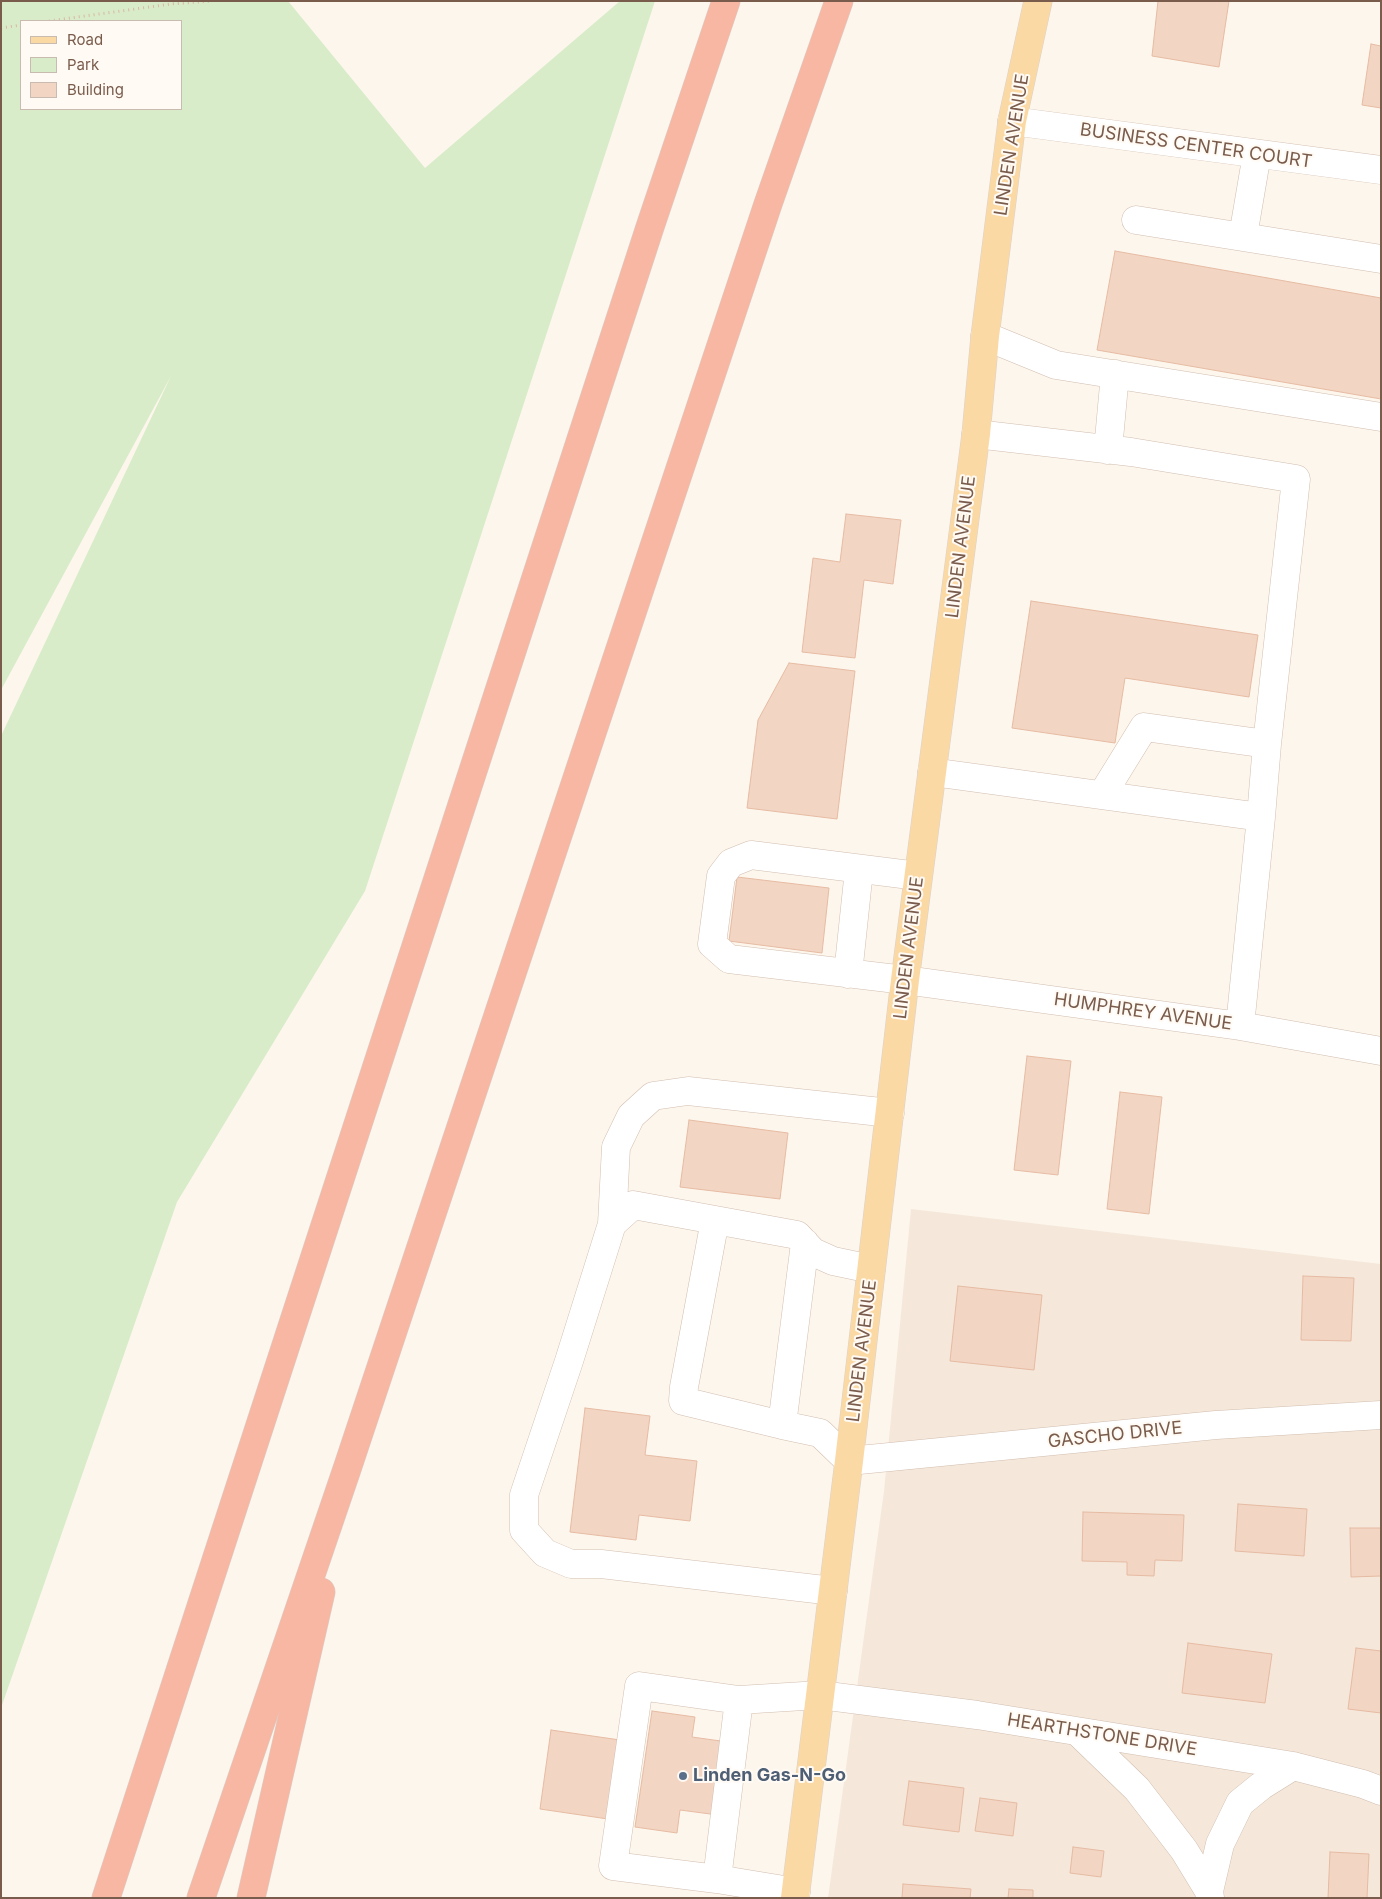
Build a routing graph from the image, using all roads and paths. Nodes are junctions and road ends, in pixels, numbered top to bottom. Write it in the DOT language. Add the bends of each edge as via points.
graph roads {
  1 [pos="212,1"];
  2 [pos="726,1"];
  3 [pos="839,1"];
  4 [pos="1038,1"];
  5 [pos="172,3"];
  6 [pos="56,20"];
  7 [pos="20,25"];
  8 [pos="1,28"];
  9 [pos="1012,121"];
  10 [pos="1257,154"];
  11 [pos="1381,170"];
  12 [pos="1136,220"];
  13 [pos="1243,236"];
  14 [pos="1381,259"];
  15 [pos="985,336"];
  16 [pos="1116,374"];
  17 [pos="1381,417"];
  18 [pos="976,434"];
  19 [pos="1108,450"];
  20 [pos="1267,744"];
  21 [pos="932,772"];
  22 [pos="1102,796"];
  23 [pos="1261,817"];
  24 [pos="859,870"];
  25 [pos="918,876"];
  26 [pos="848,974"];
  27 [pos="905,980"];
  28 [pos="1240,1026"];
  29 [pos="1381,1050"];
  30 [pos="890,1113"];
  31 [pos="715,1220"];
  32 [pos="612,1224"];
  33 [pos="805,1243"];
  34 [pos="872,1269"];
  35 [pos="1381,1415"];
  36 [pos="782,1425"];
  37 [pos="850,1461"];
  38 [pos="346,1469"];
  39 [pos="833,1591"];
  40 [pos="820,1695"];
  41 [pos="740,1700"];
  42 [pos="1078,1732"];
  43 [pos="1293,1766"];
  44 [pos="1381,1791"];
  45 [pos="717,1879"];
  46 [pos="1209,1894"];
  47 [pos="795,1895"];
  48 [pos="106,1898"];
  49 [pos="202,1898"];
  50 [pos="251,1898"];
  1 -- 5 [label="path"];
  2 -- 48 [label="highway"];
  3 -- 38 [label="highway" via="768,204"];
  4 -- 9 [label="main road, LINDEN AVENUE"];
  5 -- 6 [label="path"];
  7 -- 8 [label="path"];
  9 -- 10 [label="street, BUSINESS CENTER COURT"];
  9 -- 15 [label="main road, LINDEN AVENUE"];
  10 -- 11 [label="street, BUSINESS CENTER COURT"];
  10 -- 13 [label="street"];
  12 -- 13 [label="street"];
  13 -- 14 [label="street"];
  15 -- 16 [label="street" via="1056,365"];
  15 -- 18 [label="main road, LINDEN AVENUE"];
  16 -- 17 [label="street"];
  16 -- 19 [label="street"];
  18 -- 19 [label="street"];
  18 -- 21 [label="main road, LINDEN AVENUE"];
  19 -- 20 [label="street" via="1296,479"];
  20 -- 22 [label="street" via="1144,727"];
  20 -- 23 [label="street"];
  21 -- 22 [label="street"];
  21 -- 25 [label="main road, LINDEN AVENUE"];
  22 -- 23 [label="street"];
  23 -- 28 [label="street"];
  24 -- 25 [label="street"];
  24 -- 26 [label="street"];
  24 -- 26 [label="street, HUMPHREY AVENUE" via="751,855 731,863 720,876 712,944 729,959"];
  25 -- 27 [label="main road, LINDEN AVENUE"];
  26 -- 27 [label="street, HUMPHREY AVENUE"];
  27 -- 28 [label="street, HUMPHREY AVENUE"];
  27 -- 30 [label="main road, LINDEN AVENUE"];
  28 -- 29 [label="street, HUMPHREY AVENUE"];
  30 -- 32 [label="street" via="688,1091 653,1096 630,1116 616,1147"];
  30 -- 34 [label="main road, LINDEN AVENUE"];
  31 -- 32 [label="street" via="633,1205"];
  31 -- 33 [label="street" via="797,1235"];
  31 -- 36 [label="street" via="683,1401"];
  32 -- 39 [label="street" via="524,1495 524,1530 545,1553 571,1564 600,1564"];
  33 -- 34 [label="street" via="813,1252 833,1260"];
  33 -- 36 [label="street"];
  34 -- 37 [label="main road, LINDEN AVENUE"];
  35 -- 37 [label="street, GASCHO DRIVE" via="1216,1425"];
  36 -- 37 [label="street" via="820,1433"];
  37 -- 39 [label="main road, LINDEN AVENUE"];
  38 -- 49 [label="highway"];
  38 -- 50 [label="highway"];
  39 -- 40 [label="main road, LINDEN AVENUE"];
  40 -- 41 [label="street, HEARTHSTONE DRIVE"];
  40 -- 42 [label="street, HEARTHSTONE DRIVE"];
  40 -- 47 [label="main road, LINDEN AVENUE"];
  41 -- 45 [label="street"];
  41 -- 45 [label="street, HEARTHSTONE DRIVE" via="639,1686 613,1866"];
  42 -- 43 [label="street, HEARTHSTONE DRIVE"];
  42 -- 46 [label="street" via="1137,1790 1184,1850"];
  43 -- 44 [label="street, HEARTHSTONE DRIVE"];
  43 -- 46 [label="street" via="1240,1803 1220,1844"];
  45 -- 47 [label="street"];
}
